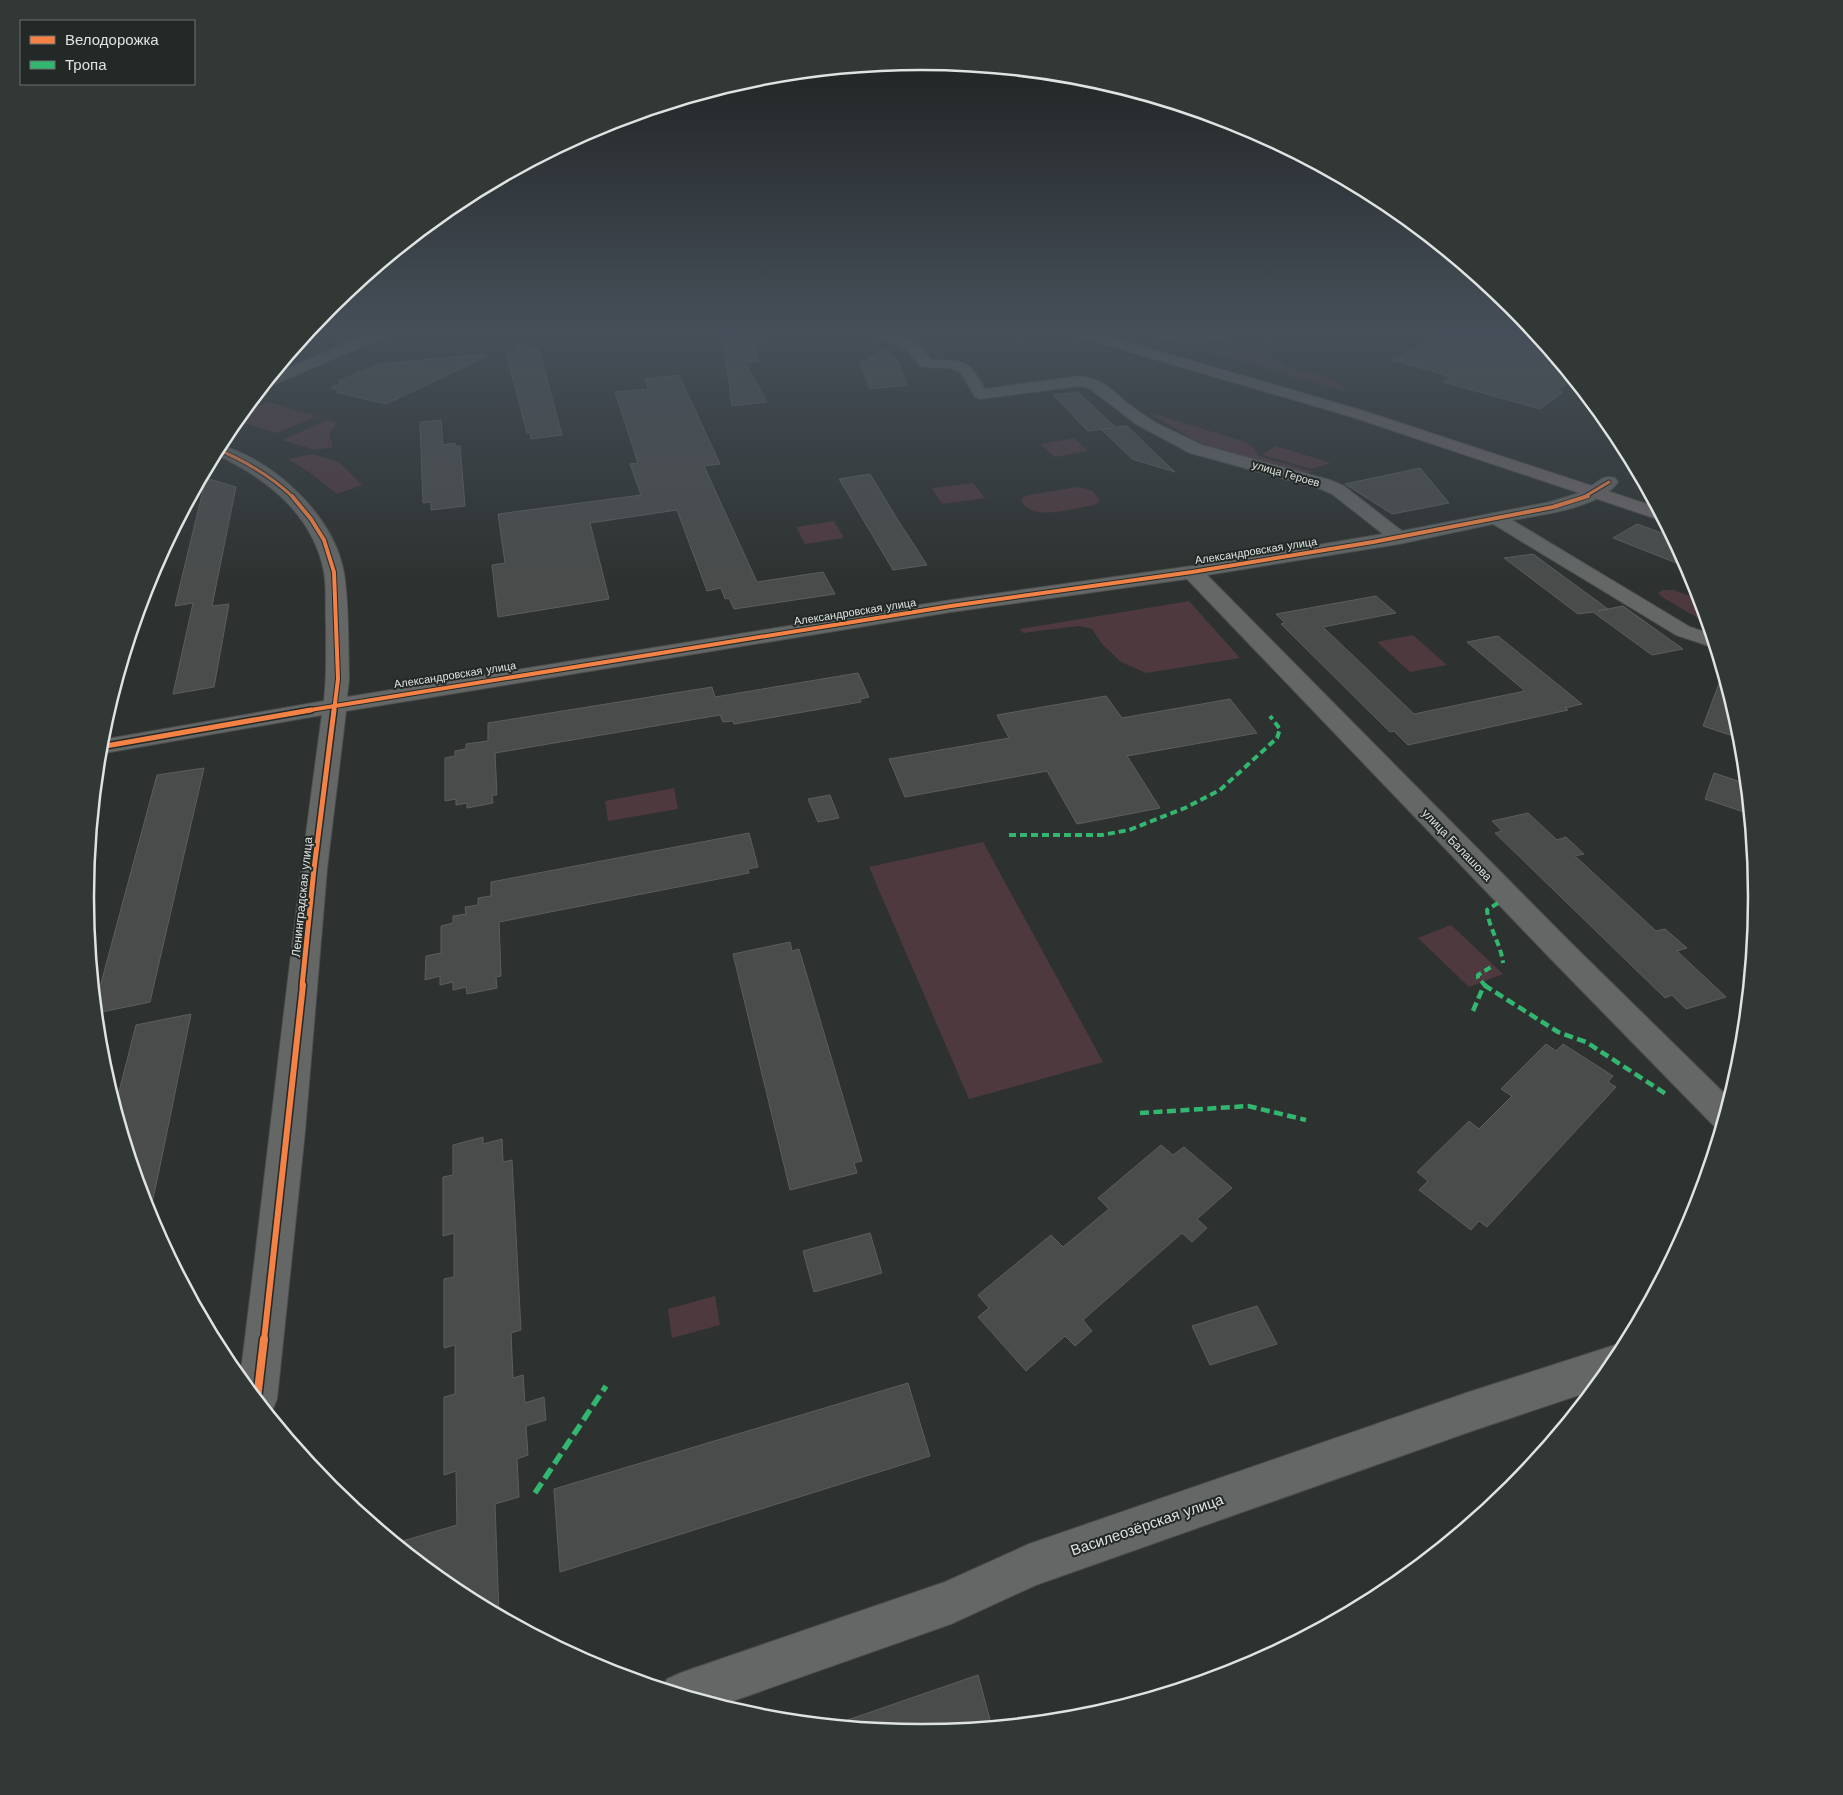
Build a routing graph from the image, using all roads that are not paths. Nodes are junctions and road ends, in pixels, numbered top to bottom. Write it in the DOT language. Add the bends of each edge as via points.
graph roads {
  1 [pos="1133,414"];
  2 [pos="1357,414"];
  3 [pos="1392,414"];
  4 [pos="224,452"];
  5 [pos="1601,487"];
  6 [pos="1644,495"];
  7 [pos="1652,511"];
  8 [pos="1497,519"];
  9 [pos="1399,538"];
  10 [pos="1192,572"];
  11 [pos="1707,639"];
  12 [pos="335,706"];
  13 [pos="108,746"];
  14 [pos="1721,1111"];
  15 [pos="1602,1368"];
  16 [pos="258,1391"];
  17 [pos="691,1692"];
  1 -- 9 [label="street, улица Героев" via="1196,449 1338,490"];
  2 -- 5 [label="main road"];
  3 -- 5 [label="main road"];
  4 -- 12 [label="street, Ленинградская улица" via="272,479 292,496 324,540 334,572 338,679"];
  5 -- 6 [label="main road"];
  5 -- 7 [label="main road"];
  5 -- 8 [label="street, Александровская улица" via="1553,507"];
  8 -- 9 [label="street, Александровская улица"];
  8 -- 11 [label="street" via="1683,630"];
  9 -- 10 [label="street, Александровская улица"];
  10 -- 12 [label="street, Александровская улица" via="951,606"];
  10 -- 14 [label="street, улица Балашова"];
  12 -- 13 [label="street, Александровская улица"];
  12 -- 16 [label="street, Ленинградская улица" via="314,869"];
  15 -- 17 [label="street, Василеозёрская улица" via="1038,1562 951,1602"];
}
